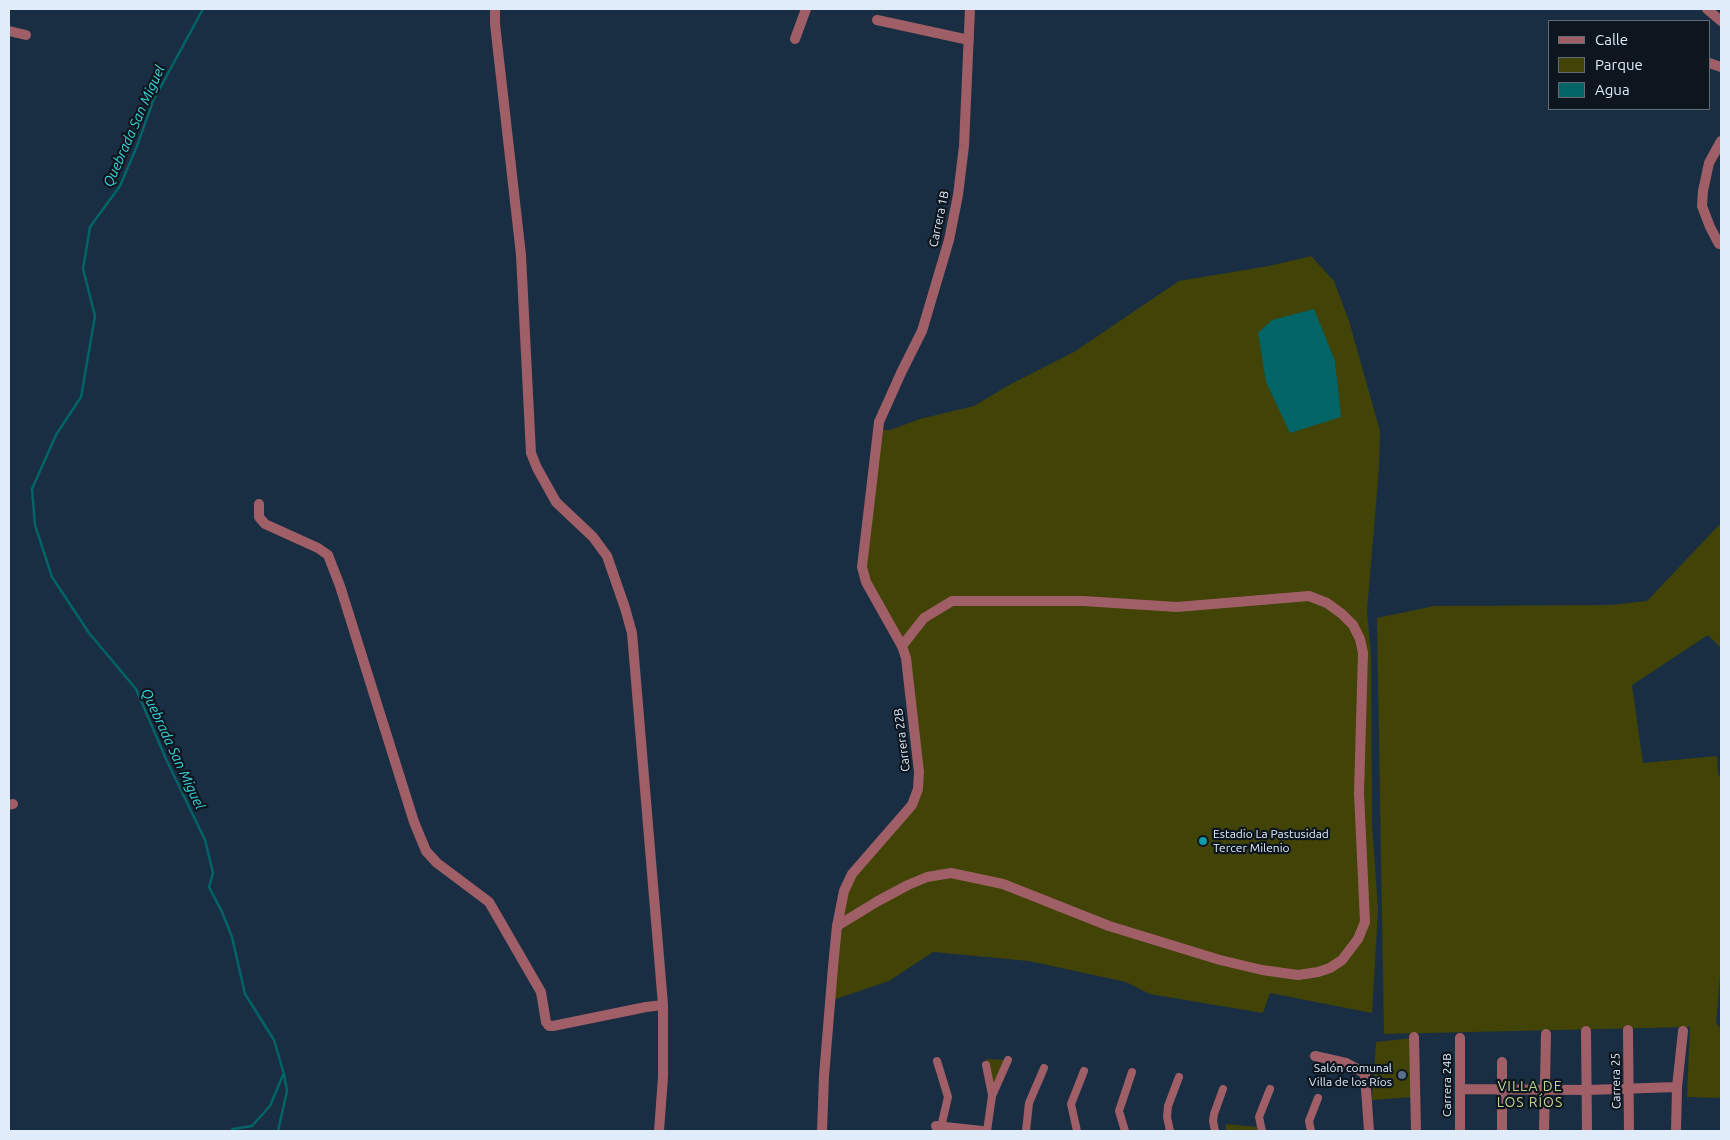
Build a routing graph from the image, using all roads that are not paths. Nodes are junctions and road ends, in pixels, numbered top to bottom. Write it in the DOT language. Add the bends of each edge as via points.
graph roads {
  1 [pos="495,9"];
  2 [pos="806,9"];
  3 [pos="970,9"];
  4 [pos="1707,9"];
  5 [pos="877,20"];
  6 [pos="1721,21"];
  7 [pos="9,30"];
  8 [pos="26,35"];
  9 [pos="795,39"];
  10 [pos="969,40"];
  11 [pos="1721,141"];
  12 [pos="1721,244"];
  13 [pos="879,422"];
  14 [pos="259,504"];
  15 [pos="902,646"];
  16 [pos="837,926"];
  17 [pos="664,1005"];
  18 [pos="1628,1030"];
  19 [pos="1586,1031"];
  20 [pos="1683,1031"];
  21 [pos="1546,1034"];
  22 [pos="1414,1037"];
  23 [pos="1460,1038"];
  24 [pos="1315,1056"];
  25 [pos="1008,1060"];
  26 [pos="937,1061"];
  27 [pos="1502,1062"];
  28 [pos="986,1065"];
  29 [pos="1044,1068"];
  30 [pos="1084,1071"];
  31 [pos="1132,1072"];
  32 [pos="1178,1077"];
  33 [pos="1677,1087"];
  34 [pos="1223,1089"];
  35 [pos="1270,1089"];
  36 [pos="1501,1089"];
  37 [pos="1628,1089"];
  38 [pos="1460,1090"];
  39 [pos="1545,1090"];
  40 [pos="1586,1090"];
  41 [pos="992,1096"];
  42 [pos="1318,1098"];
  43 [pos="939,1126"];
  44 [pos="659,1131"];
  45 [pos="822,1131"];
  46 [pos="982,1131"];
  47 [pos="987,1131"];
  48 [pos="1026,1131"];
  49 [pos="1078,1131"];
  50 [pos="1126,1131"];
  51 [pos="1170,1131"];
  52 [pos="1216,1131"];
  53 [pos="1262,1131"];
  54 [pos="1311,1131"];
  55 [pos="1369,1131"];
  56 [pos="1416,1131"];
  57 [pos="1460,1131"];
  58 [pos="1502,1131"];
  59 [pos="1544,1131"];
  60 [pos="1587,1131"];
  61 [pos="1629,1131"];
  62 [pos="1676,1131"];
  1 -- 17 [label="street" via="494,24 521,255 531,453 556,502 593,537 607,556 632,632"];
  2 -- 9 [label="street"];
  3 -- 10 [label="street, Carrera 1B"];
  4 -- 6 [label="street"];
  5 -- 10 [label="street"];
  7 -- 8 [label="street"];
  10 -- 13 [label="street, Carrera 1B" via="964,146 949,240 922,331"];
  11 -- 12 [label="street" via="1709,163 1702,206"];
  13 -- 15 [label="street, Carrera 22B" via="862,568 866,582"];
  14 -- 17 [label="street" via="259,518 265,524 328,555 426,851 489,902 541,992 549,1026"];
  15 -- 16 [label="street, Carrera 22B" via="919,772 918,789 912,805 852,874 844,892"];
  15 -- 16 [label="street" via="924,618 952,601 1083,601 1177,607 1309,596 1327,603 1352,625 1360,639 1363,654 1359,793 1365,922 1358,939 1342,960 1330,968 1298,975 1220,960 1109,926 1003,884 951,873 927,877 878,900"];
  16 -- 45 [label="street, Carrera 22B"];
  17 -- 44 [label="street"];
  18 -- 37 [label="street, Carrera 25"];
  19 -- 40 [label="street"];
  20 -- 33 [label="street"];
  21 -- 39 [label="street"];
  22 -- 56 [label="street"];
  23 -- 38 [label="street, Carrera 24B"];
  24 -- 55 [label="street" via="1361,1070 1367,1080"];
  25 -- 41 [label="street"];
  26 -- 43 [label="street" via="948,1097"];
  27 -- 36 [label="street"];
  28 -- 41 [label="street"];
  29 -- 48 [label="street" via="1028,1103"];
  30 -- 49 [label="street" via="1071,1104"];
  31 -- 50 [label="street" via="1119,1111"];
  32 -- 51 [label="street" via="1168,1106"];
  33 -- 37 [label="street"];
  33 -- 62 [label="street"];
  34 -- 52 [label="street" via="1214,1114"];
  35 -- 53 [label="street" via="1259,1117"];
  36 -- 38 [label="street"];
  36 -- 39 [label="street"];
  36 -- 58 [label="street"];
  37 -- 40 [label="street"];
  37 -- 61 [label="street, Carrera 25"];
  38 -- 57 [label="street, Carrera 24B"];
  39 -- 40 [label="street"];
  39 -- 59 [label="street"];
  40 -- 60 [label="street"];
  41 -- 47 [label="street"];
  42 -- 54 [label="street" via="1309,1121"];
  43 -- 46 [label="street"];
}
